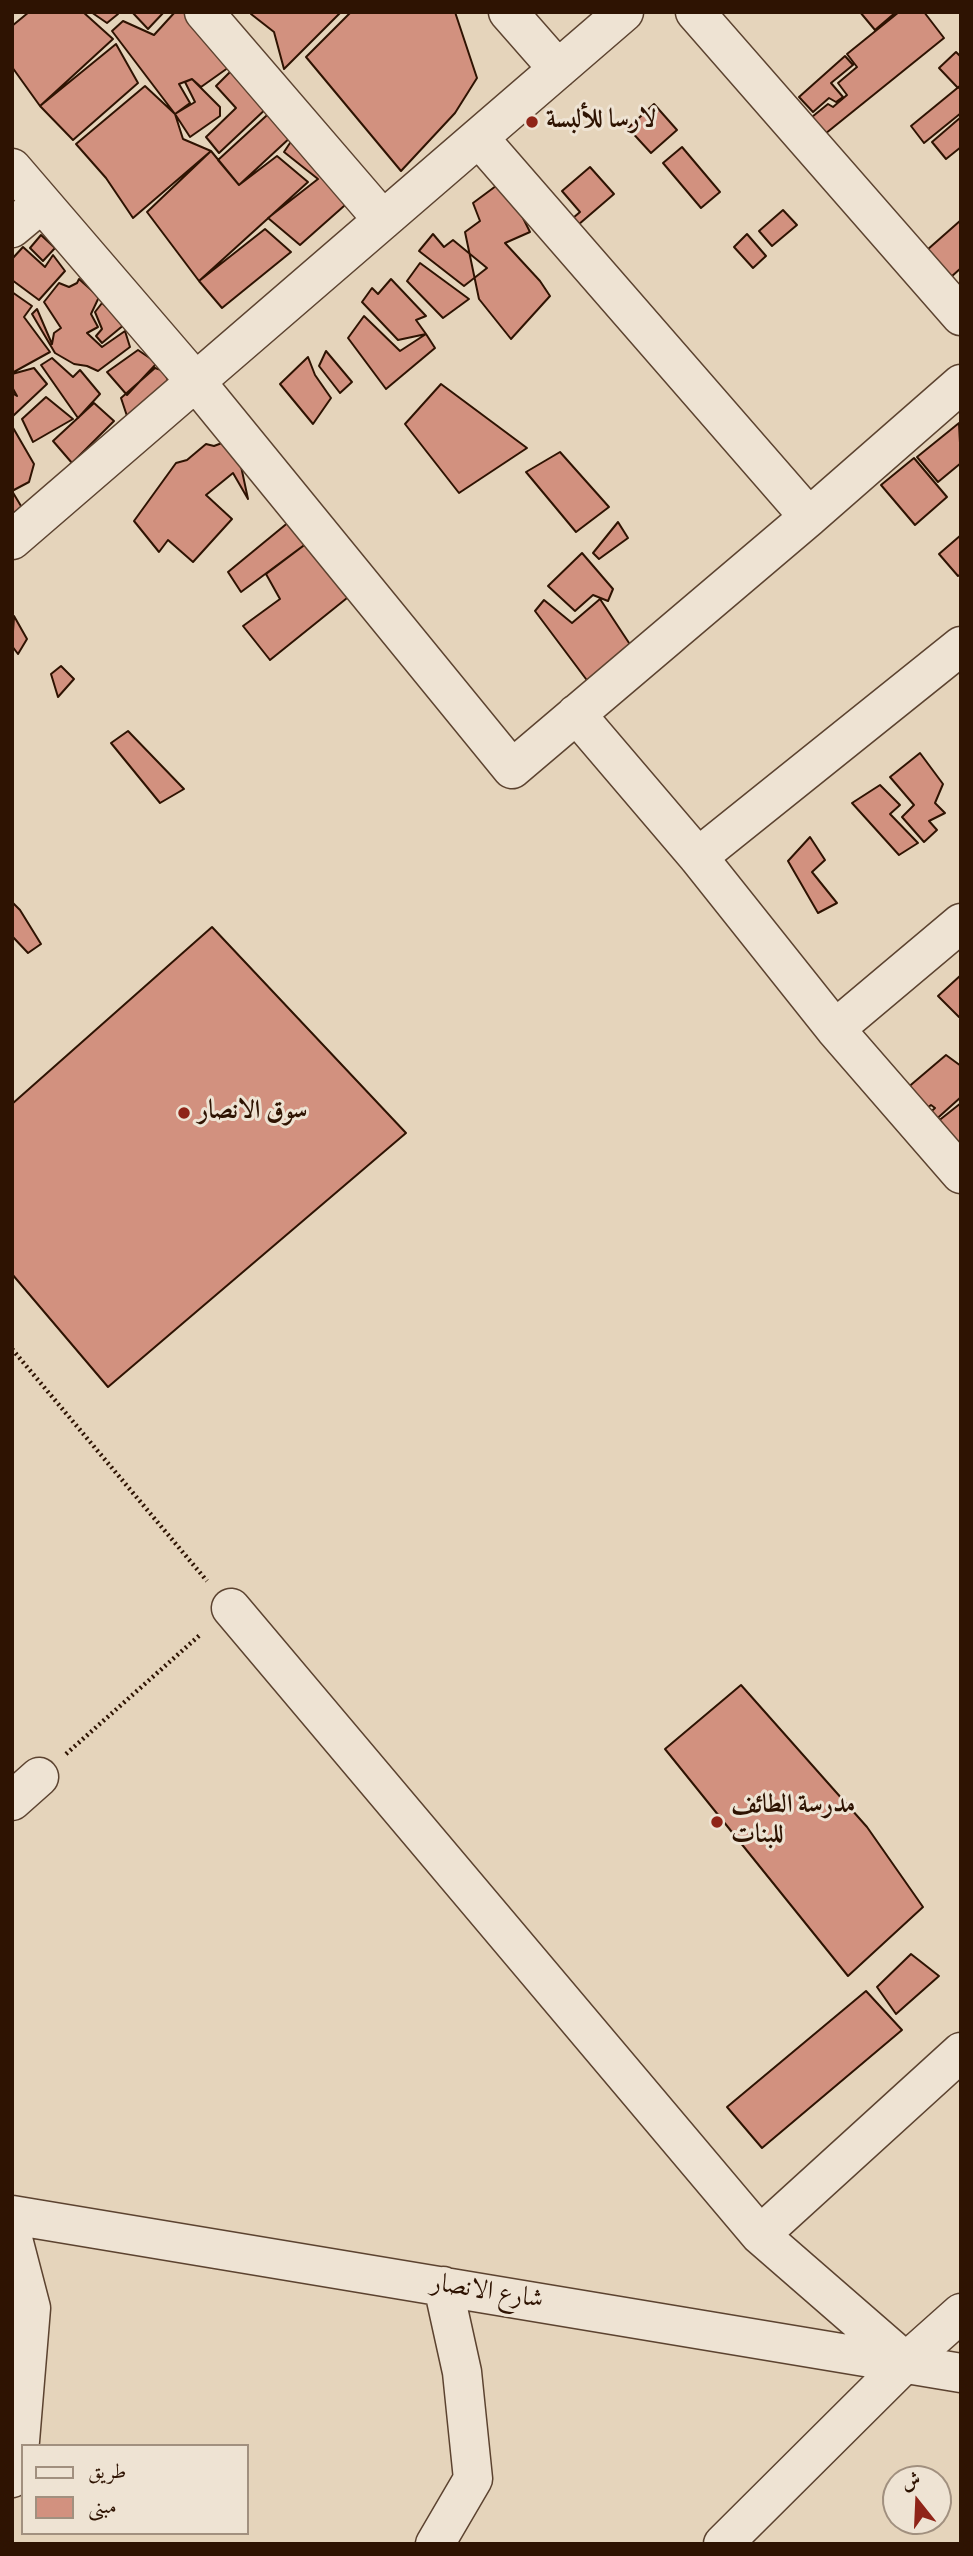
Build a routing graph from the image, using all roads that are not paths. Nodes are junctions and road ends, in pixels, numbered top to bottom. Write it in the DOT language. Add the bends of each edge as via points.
graph roads {
  1 [pos="204,12"];
  2 [pos="508,12"];
  3 [pos="624,12"];
  4 [pos="695,12"];
  5 [pos="558,69"];
  6 [pos="479,138"];
  7 [pos="12,168"];
  8 [pos="43,203"];
  9 [pos="383,220"];
  10 [pos="12,228"];
  11 [pos="961,316"];
  12 [pos="196,382"];
  13 [pos="961,384"];
  14 [pos="809,517"];
  15 [pos="12,540"];
  16 [pos="961,646"];
  17 [pos="576,715"];
  18 [pos="698,857"];
  19 [pos="961,923"];
  20 [pos="835,1029"];
  21 [pos="961,1174"];
  22 [pos="231,1608"];
  23 [pos="961,2052"];
  24 [pos="12,2215"];
  25 [pos="12,2235"];
  26 [pos="760,2235"];
  27 [pos="443,2286"];
  28 [pos="961,2313"];
  29 [pos="906,2362"];
  30 [pos="961,2373"];
  31 [pos="12,2478"];
  32 [pos="435,2544"];
  33 [pos="723,2544"];
  1 -- 9 [label="street"];
  2 -- 5 [label="street"];
  3 -- 5 [label="street"];
  4 -- 11 [label="street"];
  5 -- 6 [label="street"];
  6 -- 9 [label="street"];
  6 -- 14 [label="street"];
  7 -- 8 [label="street"];
  8 -- 10 [label="street"];
  8 -- 12 [label="street"];
  9 -- 12 [label="street"];
  12 -- 15 [label="street"];
  12 -- 17 [label="street" via="512,769"];
  13 -- 14 [label="street"];
  14 -- 17 [label="street"];
  16 -- 18 [label="street"];
  17 -- 18 [label="street"];
  18 -- 20 [label="street"];
  19 -- 20 [label="street"];
  20 -- 21 [label="street"];
  22 -- 26 [label="street"];
  23 -- 26 [label="street"];
  24 -- 27 [label="street, شارع الانصار"];
  25 -- 31 [label="street" via="32,2308 20,2441"];
  26 -- 29 [label="street"];
  27 -- 29 [label="street, شارع الانصار"];
  27 -- 32 [label="street" via="463,2372 473,2479"];
  28 -- 29 [label="street"];
  29 -- 30 [label="street, شارع الانصار"];
  29 -- 33 [label="street"];
}
